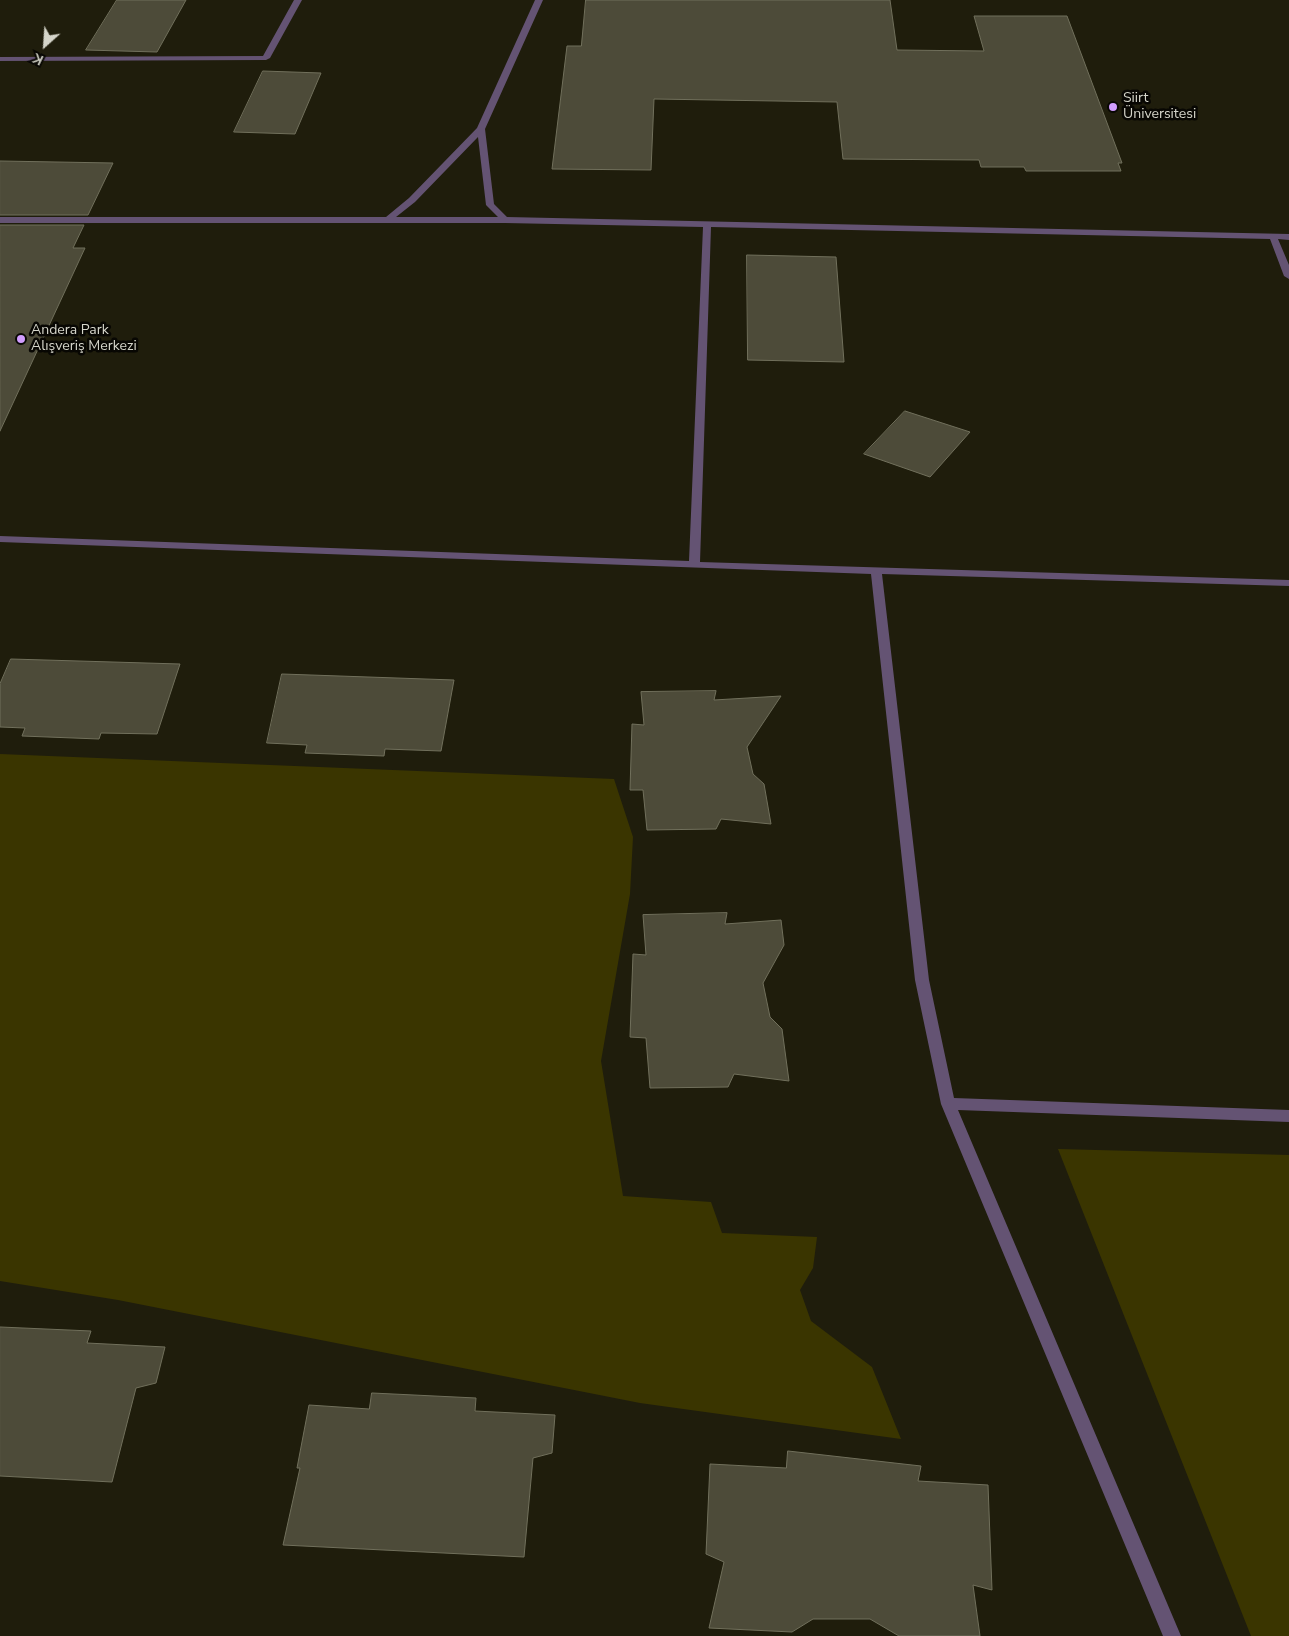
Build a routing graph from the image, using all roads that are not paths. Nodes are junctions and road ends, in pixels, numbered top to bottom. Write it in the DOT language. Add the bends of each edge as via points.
graph roads {
  1 [pos="298,0"];
  2 [pos="539,0"];
  3 [pos="0,59"];
  4 [pos="481,129"];
  5 [pos="0,220"];
  6 [pos="388,220"];
  7 [pos="505,220"];
  8 [pos="707,224"];
  9 [pos="1273,237"];
  10 [pos="1289,237"];
  11 [pos="1289,276"];
  12 [pos="0,539"];
  13 [pos="694,565"];
  14 [pos="876,570"];
  15 [pos="1289,584"];
  16 [pos="948,1104"];
  17 [pos="1289,1116"];
  18 [pos="1172,1636"];
  1 -- 3 [label="street" via="266,58"];
  2 -- 4 [label="street"];
  4 -- 6 [label="street"];
  4 -- 7 [label="street" via="490,205"];
  5 -- 6 [label="street"];
  6 -- 7 [label="street"];
  7 -- 8 [label="street"];
  8 -- 9 [label="street"];
  8 -- 13 [label="street"];
  9 -- 10 [label="street"];
  9 -- 11 [label="street"];
  12 -- 13 [label="street"];
  13 -- 14 [label="street"];
  14 -- 15 [label="street"];
  14 -- 16 [label="street" via="922,980"];
  16 -- 17 [label="street"];
  16 -- 18 [label="street"];
}
